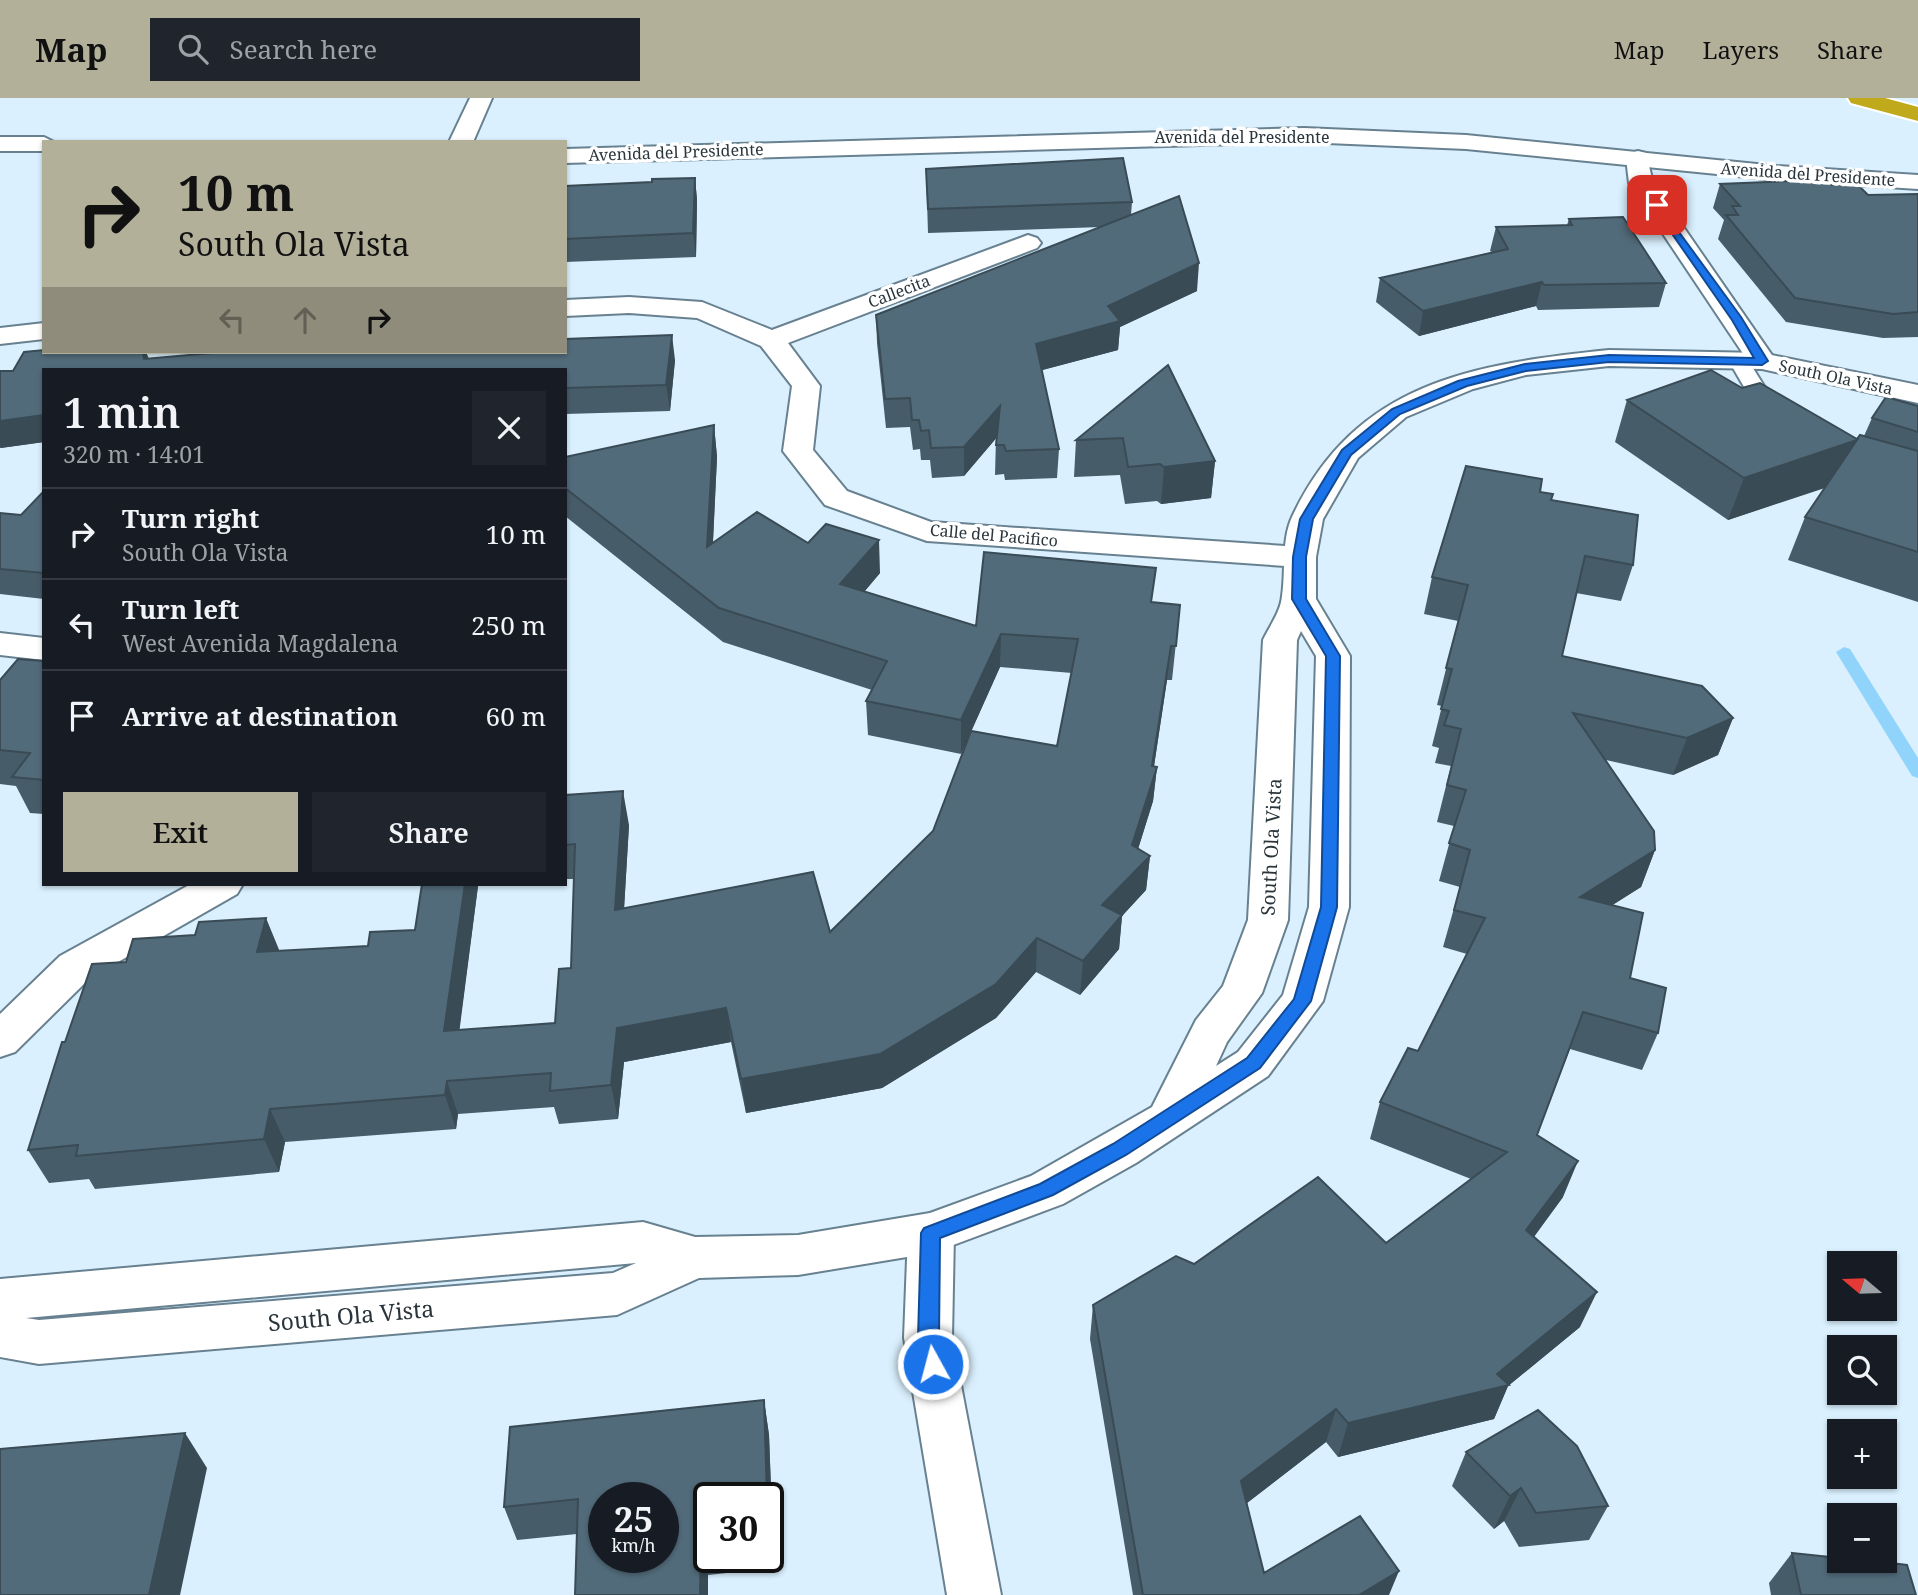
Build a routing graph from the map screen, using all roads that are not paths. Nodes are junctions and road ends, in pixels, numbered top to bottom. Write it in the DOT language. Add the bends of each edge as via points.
graph roads {
  1 [pos="1859,98"];
  2 [pos="477,106"];
  3 [pos="1918,114"];
  4 [pos="462,140"];
  5 [pos="0,144"];
  6 [pos="42,144"];
  7 [pos="567,156"];
  8 [pos="1638,158"];
  9 [pos="1918,182"];
  10 [pos="1028,243"];
  11 [pos="567,307"];
  12 [pos="42,331"];
  13 [pos="0,335"];
  14 [pos="771,340"];
  15 [pos="1750,361"];
  16 [pos="1918,394"];
  17 [pos="1793,435"];
  18 [pos="1300,557"];
  19 [pos="1299,599"];
  20 [pos="0,644"];
  21 [pos="42,649"];
  22 [pos="219,886"];
  23 [pos="0,1040"];
  24 [pos="1169,1116"];
  25 [pos="930,1233"];
  26 [pos="695,1258"];
  27 [pos="0,1300"];
  28 [pos="0,1335"];
  29 [pos="974,1595"];
  1 -- 3 [label="highway"];
  2 -- 4 [label="main road"];
  5 -- 6 [label="main road"];
  7 -- 8 [label="main road, Avenida del Presidente" via="1304,135 1466,142"];
  8 -- 9 [label="main road, Avenida del Presidente"];
  8 -- 15 [label="main road" via="1642,183 1737,320"];
  10 -- 14 [label="main road, Callecita"];
  11 -- 14 [label="main road, Calle del Pacifico" via="702,310"];
  12 -- 13 [label="main road"];
  14 -- 18 [label="main road, Calle del Pacifico" via="806,386 799,451 836,498 927,531"];
  15 -- 16 [label="main road, South Ola Vista"];
  15 -- 17 [label="lane" via="1773,419"];
  15 -- 18 [label="main road, South Ola Vista" via="1609,358 1525,367 1462,383 1396,411 1346,453 1307,519"];
  18 -- 19 [label="main road, South Ola Vista"];
  19 -- 24 [label="main road, South Ola Vista" via="1280,640 1268,920 1241,993 1210,1032"];
  19 -- 24 [label="main road, South Ola Vista" via="1333,656 1329,907 1302,1001 1253,1063"];
  20 -- 21 [label="main road"];
  22 -- 23 [label="main road" via="75,967"];
  24 -- 25 [label="main road, South Ola Vista" via="1120,1150 1047,1190"];
  25 -- 26 [label="main road, South Ola Vista" via="798,1255"];
  25 -- 29 [label="main road" via="928,1338"];
  26 -- 27 [label="main road, South Ola Vista" via="643,1242"];
  26 -- 28 [label="main road, South Ola Vista" via="617,1294 39,1342"];
}
